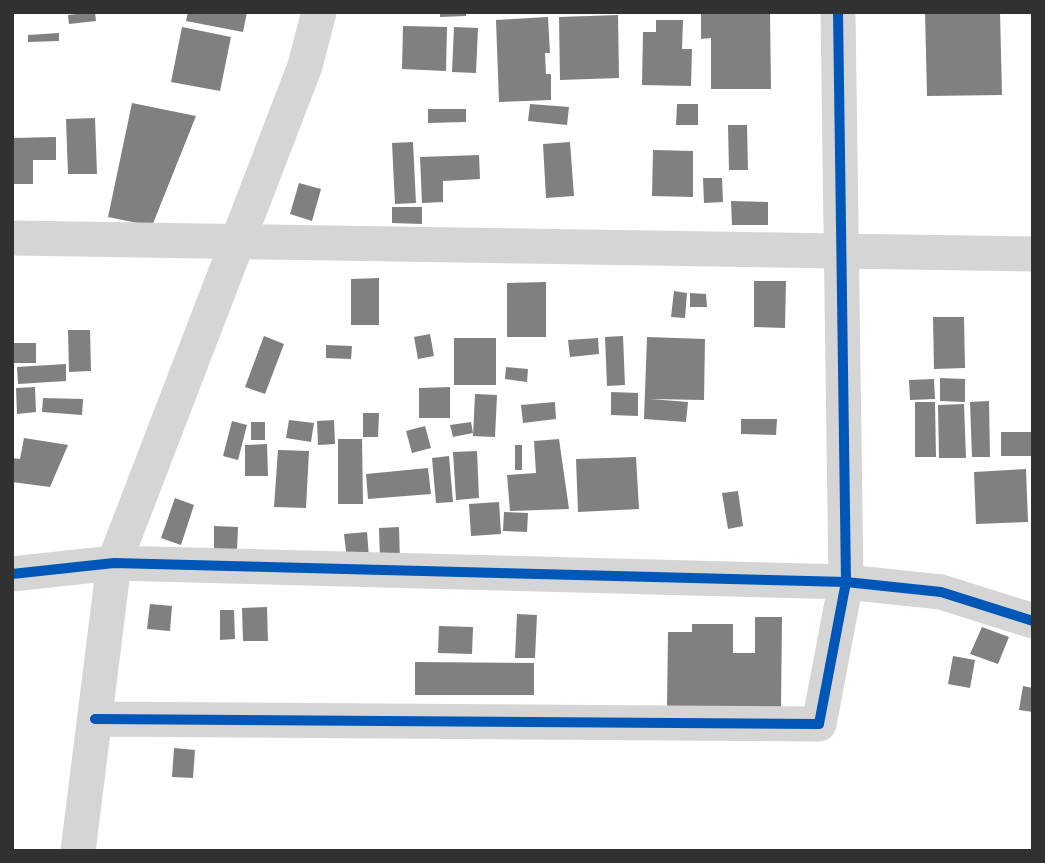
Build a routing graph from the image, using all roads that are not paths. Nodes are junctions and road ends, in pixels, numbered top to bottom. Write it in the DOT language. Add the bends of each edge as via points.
graph roads {
  1 [pos="319,12"];
  2 [pos="838,12"];
  3 [pos="12,238"];
  4 [pos="236,242"];
  5 [pos="842,252"];
  6 [pos="1033,254"];
  7 [pos="114,563"];
  8 [pos="12,574"];
  9 [pos="846,582"];
  10 [pos="1033,621"];
  11 [pos="94,719"];
  12 [pos="78,851"];
  1 -- 4 [label="street" via="304,66"];
  2 -- 5 [label="street"];
  3 -- 4 [label="street"];
  4 -- 5 [label="street"];
  4 -- 7 [label="street"];
  5 -- 6 [label="street"];
  5 -- 9 [label="street"];
  7 -- 8 [label="street"];
  7 -- 9 [label="street"];
  7 -- 11 [label="street"];
  9 -- 10 [label="street" via="941,592"];
  9 -- 11 [label="street" via="819,724"];
  11 -- 12 [label="street"];
}
